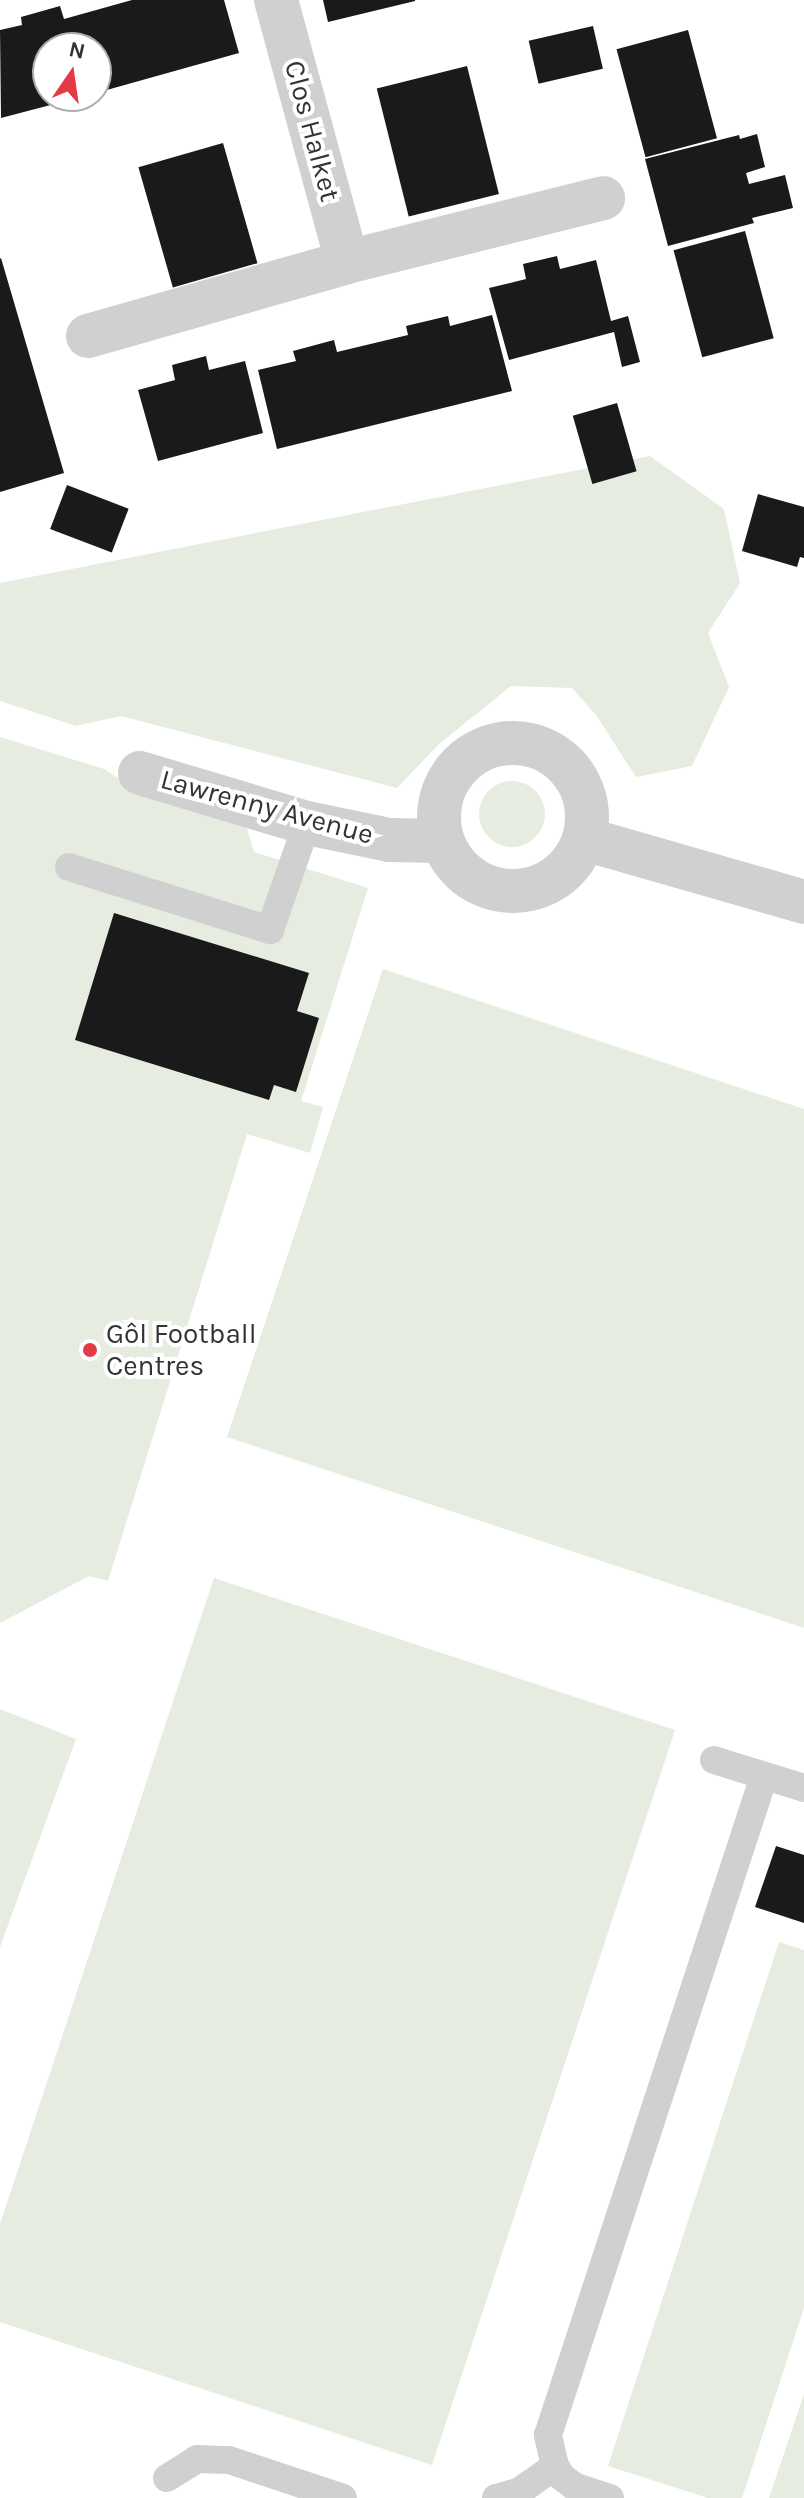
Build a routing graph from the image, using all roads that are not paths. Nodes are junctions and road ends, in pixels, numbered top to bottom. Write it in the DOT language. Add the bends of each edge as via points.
graph roads {
  1 [pos="276,0"];
  2 [pos="603,198"];
  3 [pos="347,262"];
  4 [pos="88,336"];
  5 [pos="140,773"];
  6 [pos="307,823"];
  7 [pos="585,839"];
  8 [pos="442,841"];
  9 [pos="69,867"];
  10 [pos="804,902"];
  11 [pos="714,1760"];
  12 [pos="764,1776"];
  13 [pos="804,1788"];
  14 [pos="555,2466"];
  15 [pos="167,2478"];
  16 [pos="343,2498"];
  17 [pos="496,2498"];
  18 [pos="610,2498"];
  1 -- 3 [label="street, Clos Halket"];
  2 -- 3 [label="street"];
  3 -- 4 [label="street"];
  5 -- 6 [label="street, Lawrenny Avenue"];
  6 -- 8 [label="street, Lawrenny Avenue" via="389,840"];
  6 -- 9 [label="lane" via="270,930"];
  7 -- 8 [label="street" via="558,876 538,888 514,892 470,878"];
  7 -- 8 [label="street" via="589,813 569,767 549,751 525,743 499,743 475,752 449,780 438,815"];
  7 -- 10 [label="street"];
  11 -- 12 [label="lane"];
  12 -- 13 [label="lane"];
  12 -- 14 [label="lane" via="548,2435"];
  14 -- 17 [label="lane" via="520,2491"];
  14 -- 18 [label="lane" via="574,2486"];
  15 -- 16 [label="lane" via="197,2459 229,2460"];
}
